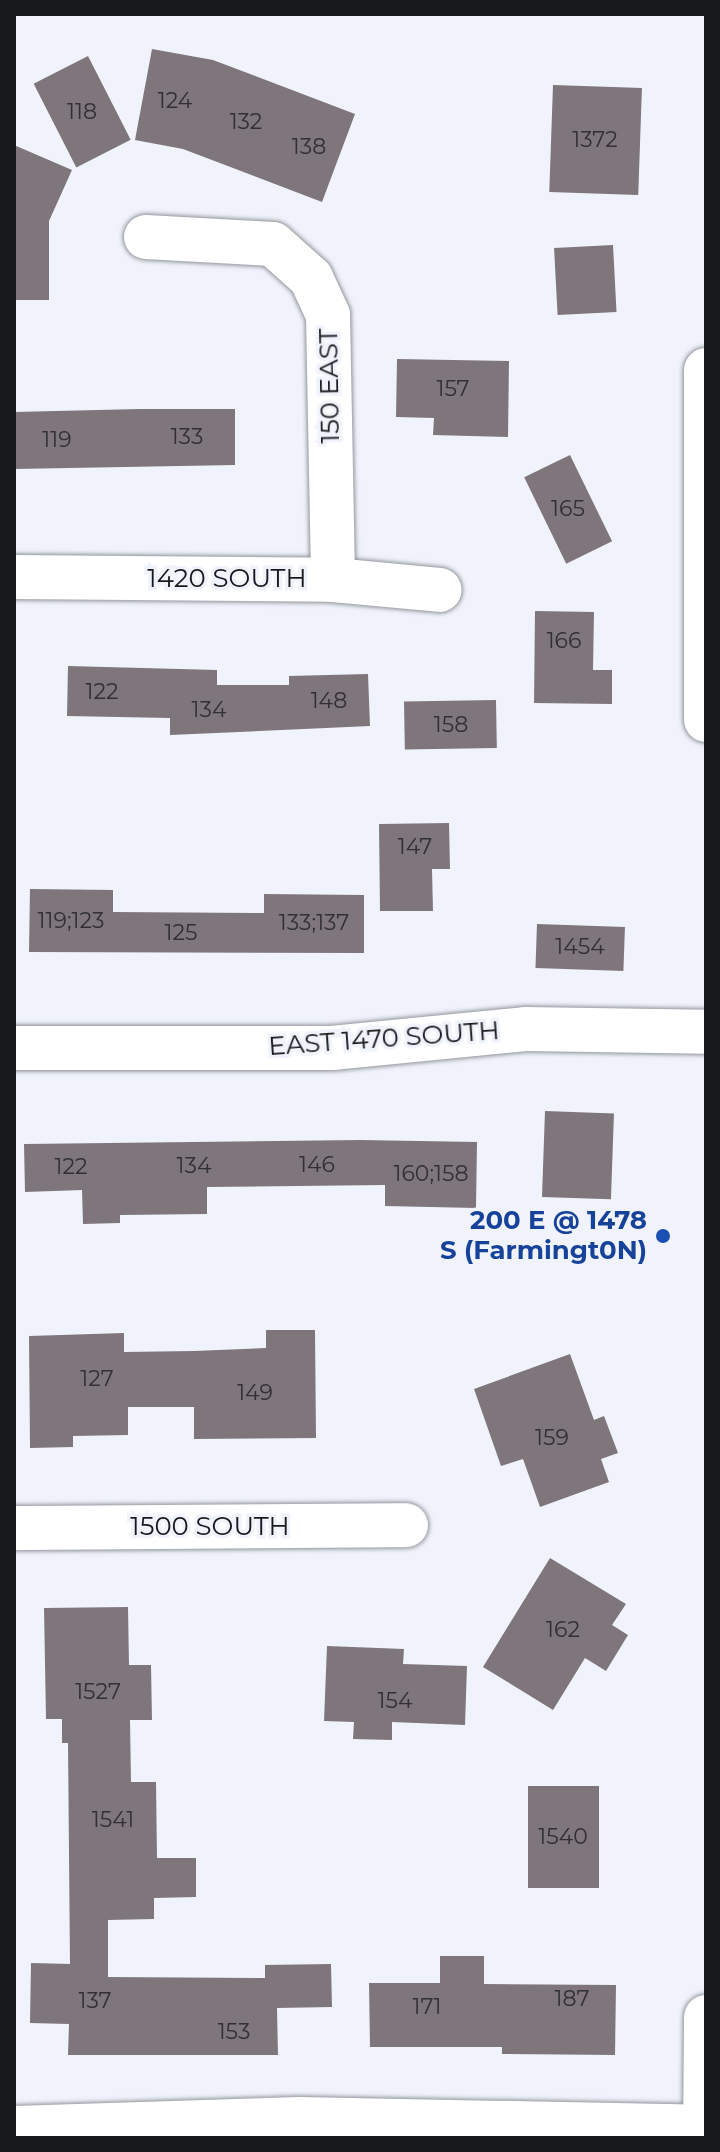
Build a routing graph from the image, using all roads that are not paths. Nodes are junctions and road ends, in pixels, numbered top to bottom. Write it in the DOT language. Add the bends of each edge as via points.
graph roads {
  1 [pos="146,237"];
  2 [pos="706,370"];
  3 [pos="14,577"];
  4 [pos="333,580"];
  5 [pos="440,590"];
  6 [pos="704,594"];
  7 [pos="706,720"];
  8 [pos="706,1032"];
  9 [pos="14,1048"];
  10 [pos="406,1525"];
  11 [pos="14,1528"];
  12 [pos="706,2017"];
  13 [pos="705,2127"];
  14 [pos="14,2128"];
  15 [pos="299,2129"];
  16 [pos="705,2138"];
  1 -- 4 [label="street, 150 EAST" via="273,244 311,278 328,315"];
  2 -- 6 [label="street"];
  3 -- 4 [label="street, 1420 SOUTH"];
  4 -- 5 [label="street, 1420 SOUTH"];
  6 -- 7 [label="street"];
  8 -- 9 [label="street, EAST 1470 SOUTH" via="525,1029 332,1048"];
  10 -- 11 [label="street, 1500 SOUTH"];
  12 -- 13 [label="street"];
  13 -- 15 [label="street"];
  13 -- 16 [label="street"];
  14 -- 15 [label="street"];
}
